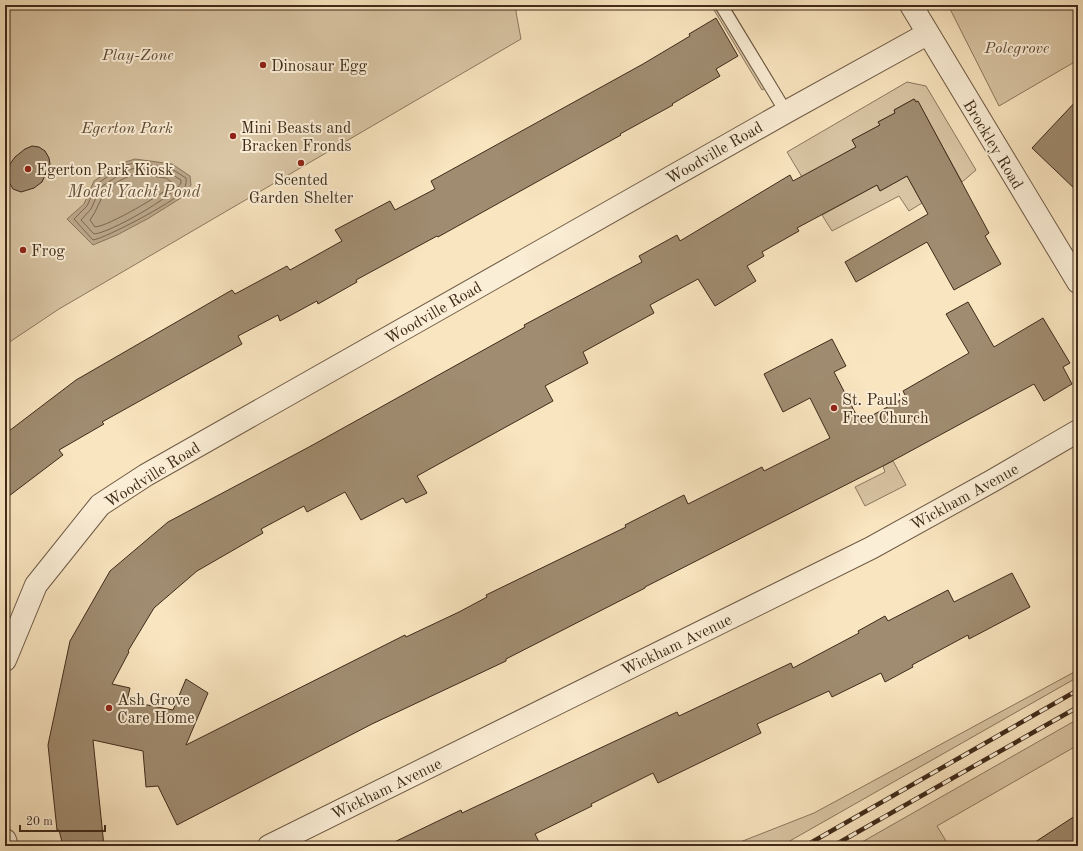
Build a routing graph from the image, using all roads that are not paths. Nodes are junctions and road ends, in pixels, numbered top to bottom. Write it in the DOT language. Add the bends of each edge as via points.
graph roads {
  1 [pos="720,5"];
  2 [pos="911,5"];
  3 [pos="928,34"];
  4 [pos="786,112"];
  5 [pos="1078,282"];
  6 [pos="1078,431"];
  7 [pos="5,660"];
  8 [pos="5,840"];
  9 [pos="7,846"];
  10 [pos="269,846"];
  1 -- 4 [label="lane"];
  2 -- 3 [label="street, Brockley Road"];
  3 -- 4 [label="street, Woodville Road"];
  3 -- 5 [label="street, Brockley Road"];
  4 -- 7 [label="street, Woodville Road" via="146,475 100,505 36,585"];
  6 -- 10 [label="street, Wickham Avenue" via="864,551"];
  8 -- 9 [label="street"];
}
